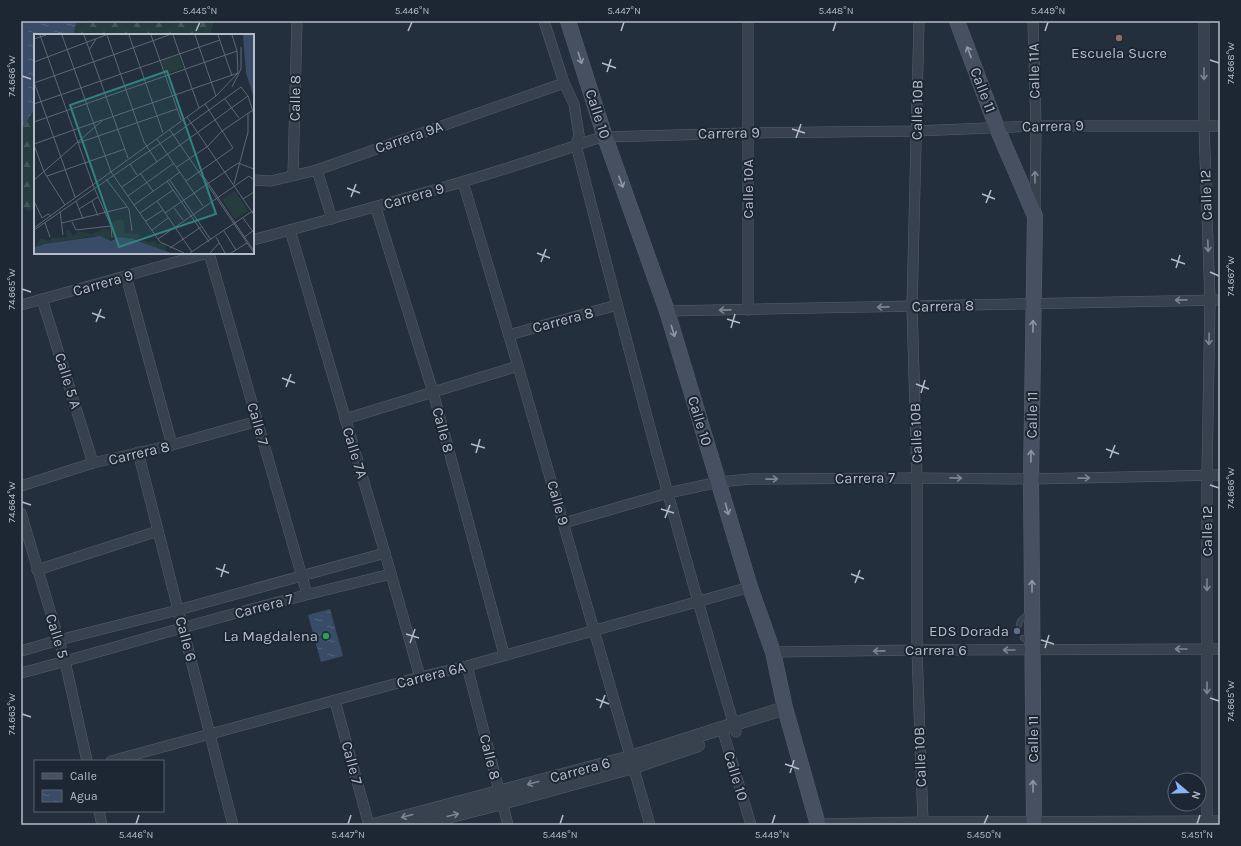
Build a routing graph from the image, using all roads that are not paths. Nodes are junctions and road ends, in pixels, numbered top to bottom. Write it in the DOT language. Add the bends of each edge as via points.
graph roads {
  1 [pos="297,21"];
  2 [pos="544,21"];
  3 [pos="568,21"];
  4 [pos="748,21"];
  5 [pos="919,21"];
  6 [pos="957,21"];
  7 [pos="1033,21"];
  8 [pos="1204,21"];
  9 [pos="564,83"];
  10 [pos="1036,126"];
  11 [pos="1204,126"];
  12 [pos="1220,126"];
  13 [pos="997,128"];
  14 [pos="916,131"];
  15 [pos="748,133"];
  16 [pos="605,137"];
  17 [pos="576,145"];
  18 [pos="317,170"];
  19 [pos="293,175"];
  20 [pos="254,180"];
  21 [pos="463,182"];
  22 [pos="376,208"];
  23 [pos="1035,216"];
  24 [pos="332,219"];
  25 [pos="290,230"];
  26 [pos="254,240"];
  27 [pos="205,254"];
  28 [pos="209,254"];
  29 [pos="126,276"];
  30 [pos="42,299"];
  31 [pos="1215,300"];
  32 [pos="1034,304"];
  33 [pos="21,305"];
  34 [pos="617,305"];
  35 [pos="912,306"];
  36 [pos="748,310"];
  37 [pos="666,311"];
  38 [pos="509,335"];
  39 [pos="518,366"];
  40 [pos="433,392"];
  41 [pos="345,419"];
  42 [pos="258,421"];
  43 [pos="172,445"];
  44 [pos="138,452"];
  45 [pos="93,463"];
  46 [pos="1220,475"];
  47 [pos="1207,476"];
  48 [pos="917,478"];
  49 [pos="1031,479"];
  50 [pos="719,482"];
  51 [pos="21,486"];
  52 [pos="668,493"];
  53 [pos="21,513"];
  54 [pos="564,523"];
  55 [pos="158,531"];
  56 [pos="385,553"];
  57 [pos="37,570"];
  58 [pos="391,574"];
  59 [pos="302,576"];
  60 [pos="750,587"];
  61 [pos="307,594"];
  62 [pos="698,602"];
  63 [pos="1032,609"];
  64 [pos="178,610"];
  65 [pos="1019,625"];
  66 [pos="183,627"];
  67 [pos="595,630"];
  68 [pos="58,640"];
  69 [pos="1029,644"];
  70 [pos="1207,649"];
  71 [pos="1220,649"];
  72 [pos="917,650"];
  73 [pos="21,651"];
  74 [pos="773,652"];
  75 [pos="504,654"];
  76 [pos="65,661"];
  77 [pos="467,666"];
  78 [pos="21,673"];
  79 [pos="420,677"];
  80 [pos="335,701"];
  81 [pos="786,713"];
  82 [pos="729,730"];
  83 [pos="211,735"];
  84 [pos="87,760"];
  85 [pos="115,760"];
  86 [pos="632,762"];
  87 [pos="501,797"];
  88 [pos="99,812"];
  89 [pos="1220,821"];
  90 [pos="923,822"];
  91 [pos="1034,823"];
  92 [pos="1207,823"];
  93 [pos="818,824"];
  94 [pos="102,825"];
  95 [pos="233,825"];
  96 [pos="369,825"];
  97 [pos="374,825"];
  98 [pos="415,825"];
  99 [pos="508,825"];
  100 [pos="650,825"];
  101 [pos="751,825"];
  1 -- 19 [label="street, Calle 8"];
  2 -- 9 [label="street, Calle 10"];
  3 -- 16 [label="main road, Calle 10, one-way"];
  4 -- 15 [label="street, Calle 10A"];
  5 -- 14 [label="street, Calle 10B"];
  13 -- 6 [label="main road, Calle 11, one-way"];
  7 -- 10 [label="street, Calle 11A"];
  8 -- 11 [label="street, Calle 12, one-way"];
  9 -- 17 [label="street, Calle 10" via="574,104 578,124 580,135"];
  9 -- 18 [label="street, Carrera 9A"];
  10 -- 11 [label="street, Carrera 9"];
  10 -- 13 [label="street, Carrera 9"];
  23 -- 10 [label="street, Calle 11A, one-way"];
  11 -- 12 [label="street, Carrera 9"];
  11 -- 31 [label="street, Calle 12, one-way"];
  13 -- 14 [label="street, Carrera 9"];
  13 -- 23 [label="main road, Calle 11"];
  14 -- 15 [label="street, Carrera 9"];
  14 -- 35 [label="street, Calle 10B"];
  15 -- 16 [label="street, Carrera 9"];
  15 -- 36 [label="street, Calle 10A"];
  16 -- 17 [label="street, Carrera 9"];
  16 -- 37 [label="main road, Calle 10, one-way"];
  17 -- 21 [label="street, Carrera 9"];
  17 -- 34 [label="street, Calle 10"];
  18 -- 19 [label="street, Carrera 9A"];
  18 -- 24 [label="street"];
  19 -- 20 [label="street, Carrera 9A" via="271,180"];
  21 -- 22 [label="street, Carrera 9"];
  21 -- 38 [label="street, Calle 9"];
  22 -- 24 [label="street, Carrera 9"];
  22 -- 40 [label="street, Calle 8"];
  23 -- 32 [label="main road, Calle 11"];
  24 -- 25 [label="street, Carrera 9"];
  25 -- 26 [label="street, Carrera 9"];
  25 -- 41 [label="street, Calle 7A"];
  27 -- 29 [label="street, Carrera 9"];
  28 -- 42 [label="street, Calle 7"];
  29 -- 30 [label="street, Carrera 9"];
  29 -- 43 [label="street"];
  30 -- 33 [label="street, Carrera 9"];
  30 -- 45 [label="street, Calle 5 A"];
  31 -- 32 [label="street, Carrera 8, one-way"];
  31 -- 47 [label="street, Calle 12, one-way"];
  32 -- 35 [label="street, Carrera 8"];
  49 -- 32 [label="main road, Calle 11, one-way"];
  34 -- 38 [label="street, Carrera 8"];
  34 -- 52 [label="street, Calle 10"];
  35 -- 36 [label="street, Carrera 8, one-way"];
  35 -- 48 [label="street, Calle 10B"];
  36 -- 37 [label="street, Carrera 8, one-way"];
  37 -- 50 [label="main road, Calle 10, one-way"];
  38 -- 39 [label="street, Calle 9"];
  39 -- 40 [label="street"];
  39 -- 54 [label="street, Calle 9"];
  40 -- 41 [label="street"];
  40 -- 75 [label="street, Calle 8"];
  41 -- 56 [label="street, Calle 7A"];
  42 -- 43 [label="street, Carrera 8"];
  42 -- 59 [label="street, Calle 7"];
  43 -- 44 [label="street, Carrera 8"];
  44 -- 45 [label="street, Carrera 8"];
  44 -- 55 [label="street, Calle 6"];
  45 -- 51 [label="street, Carrera 8"];
  46 -- 47 [label="street, Carrera 7"];
  49 -- 47 [label="street, Carrera 7, one-way"];
  47 -- 70 [label="street, Calle 12, one-way"];
  48 -- 49 [label="street, Carrera 7, one-way"];
  50 -- 48 [label="street, Carrera 7, one-way" via="750,479"];
  48 -- 72 [label="street, Calle 10B"];
  63 -- 49 [label="main road, Calle 11, one-way"];
  50 -- 52 [label="street, Carrera 7"];
  50 -- 60 [label="main road, Calle 10, one-way"];
  52 -- 54 [label="street, Carrera 7"];
  52 -- 62 [label="street, Calle 10"];
  53 -- 57 [label="street, Calle 5"];
  54 -- 67 [label="street, Calle 9"];
  55 -- 57 [label="street"];
  55 -- 64 [label="street, Calle 6"];
  56 -- 58 [label="street, Calle 7A"];
  56 -- 59 [label="street, Carrera 7"];
  57 -- 68 [label="street, Calle 5"];
  58 -- 61 [label="street, Carrera 7"];
  58 -- 79 [label="street, Calle 7A"];
  59 -- 61 [label="street, Calle 7"];
  59 -- 64 [label="street, Carrera 7"];
  60 -- 62 [label="street, Carrera 6A"];
  60 -- 74 [label="main road, Calle 10"];
  61 -- 66 [label="street, Carrera 7"];
  62 -- 67 [label="street, Carrera 6A"];
  62 -- 82 [label="street, Calle 10"];
  63 -- 65 [label="lane"];
  63 -- 69 [label="main road, Calle 11"];
  64 -- 66 [label="street, Calle 6"];
  64 -- 68 [label="street, Carrera 7"];
  66 -- 76 [label="street, Carrera 7"];
  66 -- 83 [label="street, Calle 6"];
  67 -- 75 [label="street, Carrera 6A"];
  67 -- 86 [label="street, Calle 9"];
  68 -- 73 [label="street, Carrera 7"];
  68 -- 76 [label="street, Calle 5"];
  70 -- 69 [label="street, Carrera 6, one-way"];
  69 -- 72 [label="street, Carrera 6, one-way"];
  91 -- 69 [label="main road, Calle 11, one-way"];
  70 -- 71 [label="street, Carrera 6"];
  70 -- 92 [label="street, Calle 12, one-way"];
  72 -- 74 [label="street, Carrera 6, one-way"];
  72 -- 90 [label="street, Calle 10B"];
  74 -- 81 [label="main road, Calle 10"];
  75 -- 77 [label="street, Carrera 6A"];
  76 -- 78 [label="street, Carrera 7"];
  76 -- 84 [label="street, Calle 5"];
  77 -- 79 [label="street, Carrera 6A"];
  77 -- 87 [label="street, Calle 8"];
  79 -- 80 [label="street, Carrera 6A"];
  80 -- 83 [label="street, Carrera 6A"];
  80 -- 96 [label="street, Calle 7"];
  81 -- 82 [label="street, Carrera 6"];
  81 -- 93 [label="main road, Calle 10"];
  82 -- 86 [label="street, Carrera 6"];
  82 -- 101 [label="street, Calle 10"];
  83 -- 85 [label="street, Carrera 6A"];
  83 -- 95 [label="street, Calle 6"];
  86 -- 87 [label="street, Carrera 6"];
  86 -- 100 [label="street, Calle 9"];
  87 -- 97 [label="street, Carrera 6, one-way"];
  98 -- 87 [label="street, Carrera 6, one-way"];
  87 -- 99 [label="street, Calle 8"];
  88 -- 94 [label="street"];
  89 -- 92 [label="street"];
  90 -- 91 [label="street"];
  90 -- 93 [label="street"];
  91 -- 92 [label="street"];
}
